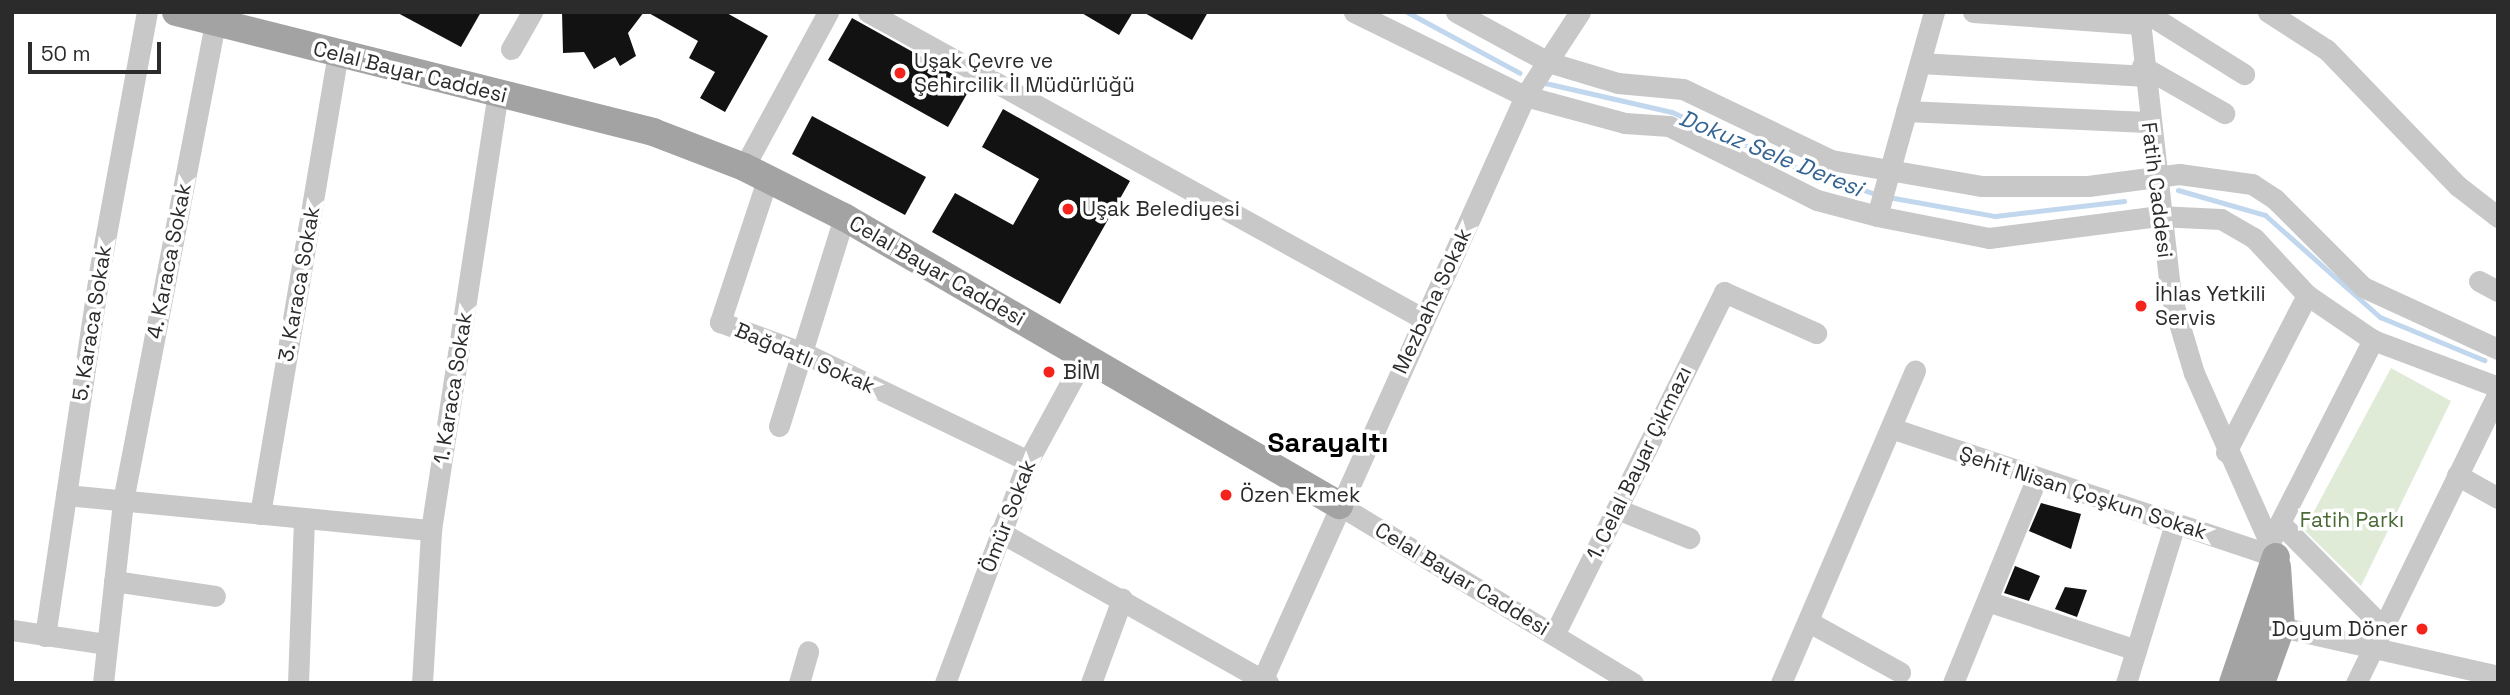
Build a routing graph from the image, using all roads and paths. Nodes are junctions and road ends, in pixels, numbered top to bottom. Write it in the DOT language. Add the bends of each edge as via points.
graph roads {
  1 [pos="147,12"];
  2 [pos="176,12"];
  3 [pos="533,12"];
  4 [pos="828,12"];
  5 [pos="869,12"];
  6 [pos="1354,12"];
  7 [pos="1455,12"];
  8 [pos="1580,12"];
  9 [pos="1934,12"];
  10 [pos="1973,12"];
  11 [pos="2268,12"];
  12 [pos="2141,16"];
  13 [pos="215,22"];
  14 [pos="511,49"];
  15 [pos="338,54"];
  16 [pos="1548,62"];
  17 [pos="1920,63"];
  18 [pos="2143,71"];
  19 [pos="2244,74"];
  20 [pos="498,94"];
  21 [pos="1525,96"];
  22 [pos="1906,111"];
  23 [pos="2224,113"];
  24 [pos="2147,122"];
  25 [pos="756,172"];
  26 [pos="2152,174"];
  27 [pos="1888,178"];
  28 [pos="1878,212"];
  29 [pos="2158,216"];
  30 [pos="844,217"];
  31 [pos="2498,217"];
  32 [pos="2307,295"];
  33 [pos="1424,319"];
  34 [pos="1816,333"];
  35 [pos="2373,340"];
  36 [pos="2498,349"];
  37 [pos="806,354"];
  38 [pos="1085,356"];
  39 [pos="1915,370"];
  40 [pos="2498,387"];
  41 [pos="2498,393"];
  42 [pos="779,425"];
  43 [pos="1891,429"];
  44 [pos="2226,452"];
  45 [pos="1028,461"];
  46 [pos="2457,475"];
  47 [pos="2037,478"];
  48 [pos="66,495"];
  49 [pos="2498,498"];
  50 [pos="123,501"];
  51 [pos="1339,505"];
  52 [pos="1617,509"];
  53 [pos="260,514"];
  54 [pos="304,518"];
  55 [pos="2175,524"];
  56 [pos="431,530"];
  57 [pos="1000,532"];
  58 [pos="1689,538"];
  59 [pos="2276,540"];
  60 [pos="114,581"];
  61 [pos="215,596"];
  62 [pos="1122,599"];
  63 [pos="1987,601"];
  64 [pos="1809,622"];
  65 [pos="2381,625"];
  66 [pos="2281,626"];
  67 [pos="12,630"];
  68 [pos="1554,635"];
  69 [pos="45,636"];
  70 [pos="107,645"];
  71 [pos="2370,647"];
  72 [pos="2136,650"];
  73 [pos="808,652"];
  74 [pos="1900,672"];
  75 [pos="2498,676"];
  76 [pos="1262,682"];
  77 [pos="103,683"];
  78 [pos="298,683"];
  79 [pos="422,683"];
  80 [pos="799,683"];
  81 [pos="945,683"];
  82 [pos="1091,683"];
  83 [pos="1633,683"];
  84 [pos="1781,683"];
  85 [pos="1953,683"];
  86 [pos="2126,683"];
  87 [pos="2233,683"];
  88 [pos="2261,683"];
  89 [pos="2356,683"];
  1 -- 48 [label="street, 5. Karaca Sokak"];
  2 -- 13 [label="main road, Celal Bayar Caddesi"];
  3 -- 14 [label="street"];
  4 -- 25 [label="street"];
  5 -- 33 [label="street"];
  6 -- 21 [label="street"];
  7 -- 16 [label="street"];
  8 -- 16 [label="street, Mezbaha Sokak"];
  9 -- 17 [label="street"];
  10 -- 12 [label="street"];
  11 -- 31 [label="street" via="2327,50 2458,186"];
  12 -- 18 [label="street, Fatih Caddesi"];
  12 -- 19 [label="street"];
  13 -- 15 [label="main road, Celal Bayar Caddesi"];
  13 -- 50 [label="street, 4. Karaca Sokak"];
  15 -- 20 [label="main road, Celal Bayar Caddesi"];
  15 -- 53 [label="street, 3. Karaca Sokak"];
  16 -- 21 [label="street, Mezbaha Sokak"];
  16 -- 27 [label="street" via="1618,83 1683,89 1831,160"];
  17 -- 18 [label="street"];
  17 -- 22 [label="street"];
  18 -- 23 [label="street"];
  18 -- 24 [label="street, Fatih Caddesi"];
  20 -- 25 [label="main road, Celal Bayar Caddesi" via="653,132"];
  20 -- 56 [label="street, 1. Karaca Sokak"];
  21 -- 28 [label="street" via="1625,123 1669,125 1817,200"];
  21 -- 33 [label="street, Mezbaha Sokak"];
  22 -- 24 [label="street"];
  22 -- 27 [label="street"];
  24 -- 26 [label="street, Fatih Caddesi"];
  25 -- 30 [label="main road, Celal Bayar Caddesi"];
  25 -- 37 [label="street, Bağdatlı Sokak" via="720,322"];
  26 -- 27 [label="street" via="2021,188"];
  26 -- 29 [label="street, Fatih Caddesi"];
  26 -- 36 [label="street" via="2252,184 2275,199 2363,287"];
  27 -- 28 [label="street"];
  28 -- 29 [label="street" via="1989,237"];
  29 -- 32 [label="street" via="2221,219 2254,238"];
  29 -- 44 [label="street, Fatih Caddesi" via="2171,296"];
  30 -- 37 [label="street"];
  30 -- 38 [label="main road, Celal Bayar Caddesi"];
  32 -- 35 [label="street"];
  32 -- 44 [label="street"];
  33 -- 51 [label="street, Mezbaha Sokak"];
  34 -- 52 [label="street, 1. Celal Bayar Çıkmazı" via="1724,292"];
  35 -- 40 [label="street"];
  35 -- 59 [label="street"];
  37 -- 42 [label="street"];
  37 -- 45 [label="street, Bağdatlı Sokak"];
  38 -- 45 [label="street, Ömür Sokak"];
  38 -- 51 [label="main road, Celal Bayar Caddesi"];
  39 -- 43 [label="street"];
  41 -- 46 [label="street"];
  43 -- 47 [label="street, Şehit Nisan Çoşkun Sokak"];
  43 -- 64 [label="street"];
  44 -- 59 [label="street, Fatih Caddesi"];
  45 -- 57 [label="street, Ömür Sokak"];
  46 -- 49 [label="street"];
  46 -- 65 [label="street"];
  47 -- 55 [label="street, Şehit Nisan Çoşkun Sokak"];
  47 -- 63 [label="street"];
  48 -- 50 [label="street"];
  48 -- 69 [label="street, 5. Karaca Sokak"];
  50 -- 53 [label="street"];
  50 -- 60 [label="street, 4. Karaca Sokak"];
  51 -- 68 [label="street, Celal Bayar Caddesi"];
  51 -- 76 [label="street, Mezbaha Sokak"];
  52 -- 58 [label="street"];
  52 -- 68 [label="street, 1. Celal Bayar Çıkmazı"];
  53 -- 54 [label="street"];
  54 -- 56 [label="street"];
  54 -- 78 [label="street"];
  55 -- 59 [label="street, Şehit Nisan Çoşkun Sokak"];
  55 -- 72 [label="street"];
  56 -- 79 [label="street, 1. Karaca Sokak"];
  57 -- 62 [label="street"];
  57 -- 81 [label="street, Ömür Sokak"];
  59 -- 65 [label="street"];
  59 -- 66 [label="main road, Fatih Caddesi"];
  59 -- 87 [label="main road"];
  60 -- 61 [label="street"];
  60 -- 70 [label="street, 4. Karaca Sokak"];
  62 -- 76 [label="street"];
  62 -- 82 [label="street"];
  63 -- 72 [label="street"];
  63 -- 85 [label="street"];
  64 -- 74 [label="street"];
  64 -- 84 [label="street"];
  65 -- 71 [label="street"];
  66 -- 71 [label="street"];
  66 -- 88 [label="main road, Fatih Caddesi"];
  67 -- 69 [label="street"];
  68 -- 83 [label="street, Celal Bayar Caddesi"];
  69 -- 70 [label="street"];
  70 -- 77 [label="street, 4. Karaca Sokak"];
  71 -- 75 [label="street"];
  71 -- 89 [label="street"];
  72 -- 86 [label="street"];
  73 -- 80 [label="street"];
}
